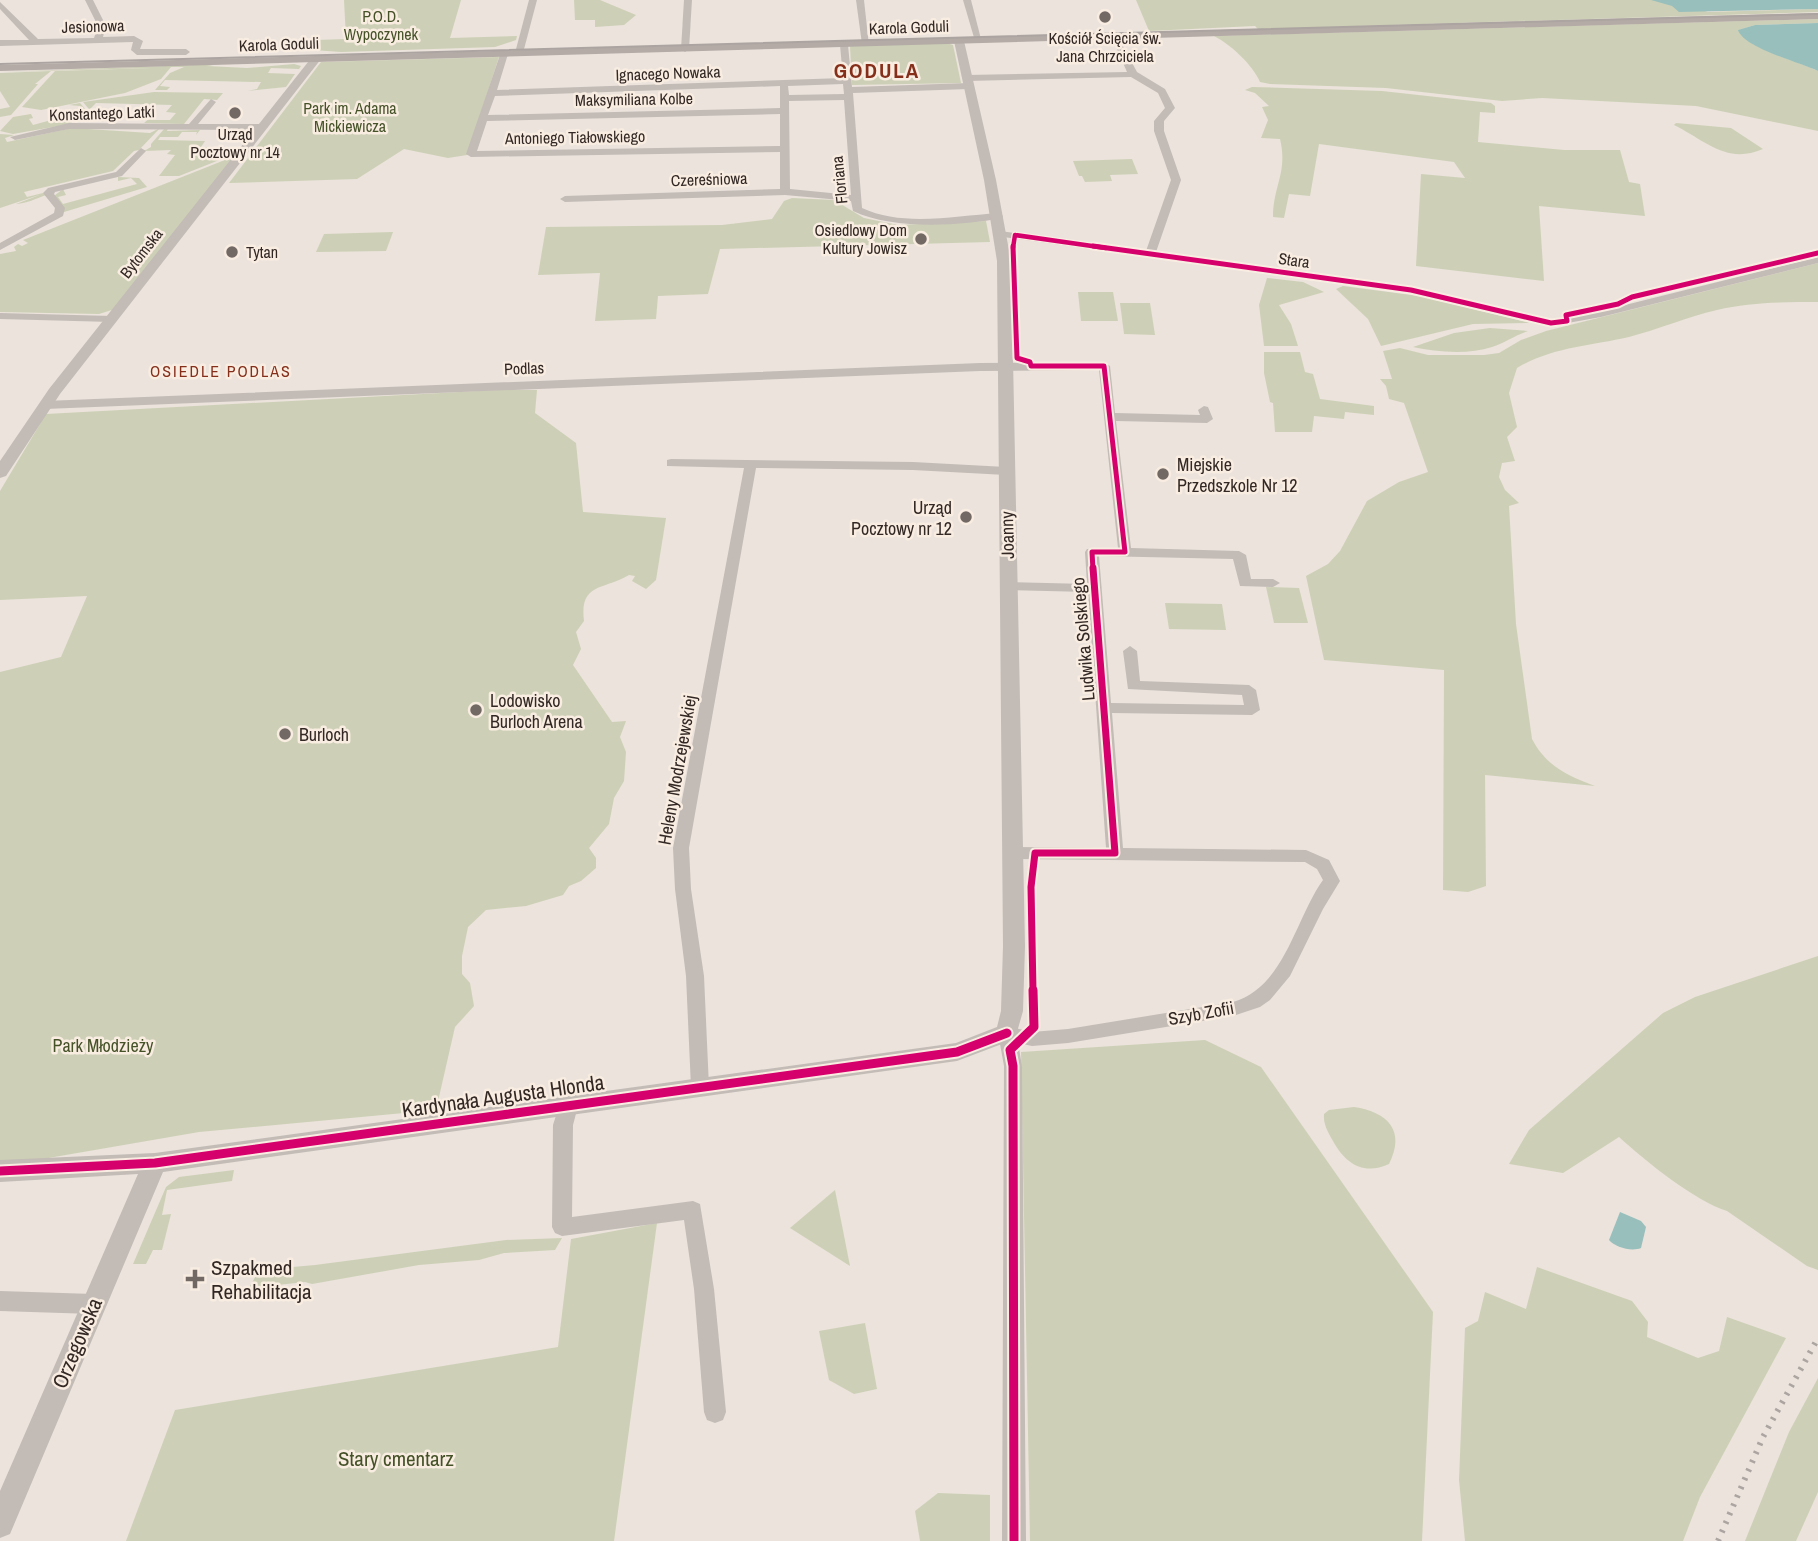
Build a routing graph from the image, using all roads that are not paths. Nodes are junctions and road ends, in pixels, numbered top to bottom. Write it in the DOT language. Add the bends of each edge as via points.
graph roads {
  1 [pos="89,0"];
  2 [pos="533,0"];
  3 [pos="688,0"];
  4 [pos="860,0"];
  5 [pos="967,0"];
  6 [pos="0,4"];
  7 [pos="1818,16"];
  8 [pos="1114,37"];
  9 [pos="98,40"];
  10 [pos="960,41"];
  11 [pos="979,41"];
  12 [pos="36,42"];
  13 [pos="0,43"];
  14 [pos="866,44"];
  15 [pos="844,45"];
  16 [pos="685,49"];
  17 [pos="519,53"];
  18 [pos="504,54"];
  19 [pos="316,59"];
  20 [pos="178,63"];
  21 [pos="0,68"];
  22 [pos="1133,74"];
  23 [pos="968,82"];
  24 [pos="784,83"];
  25 [pos="847,89"];
  26 [pos="491,93"];
  27 [pos="785,99"];
  28 [pos="211,102"];
  29 [pos="785,111"];
  30 [pos="483,118"];
  31 [pos="191,127"];
  32 [pos="263,127"];
  33 [pos="15,137"];
  34 [pos="785,149"];
  35 [pos="141,151"];
  36 [pos="785,192"];
  37 [pos="855,198"];
  38 [pos="565,199"];
  39 [pos="998,216"];
  40 [pos="1000,234"];
  41 [pos="0,247"];
  42 [pos="1150,253"];
  43 [pos="1818,260"];
  44 [pos="0,317"];
  45 [pos="112,318"];
  46 [pos="1005,366"];
  47 [pos="45,405"];
  48 [pos="1204,410"];
  49 [pos="1110,417"];
  50 [pos="671,463"];
  51 [pos="751,463"];
  52 [pos="1006,471"];
  53 [pos="0,473"];
  54 [pos="1125,552"];
  55 [pos="1273,583"];
  56 [pos="1007,586"];
  57 [pos="1095,588"];
  58 [pos="1130,651"];
  59 [pos="1105,708"];
  60 [pos="1013,853"];
  61 [pos="1115,853"];
  62 [pos="1007,1033"];
  63 [pos="700,1087"];
  64 [pos="568,1106"];
  65 [pos="155,1163"];
  66 [pos="0,1171"];
  67 [pos="0,1301"];
  68 [pos="93,1304"];
  69 [pos="715,1412"];
  70 [pos="0,1524"];
  71 [pos="1014,1541"];
  1 -- 9 [label="street" via="102,26"];
  2 -- 17 [label="street"];
  3 -- 16 [label="street"];
  4 -- 14 [label="street"];
  5 -- 11 [label="street"];
  6 -- 12 [label="street"];
  7 -- 8 [label="main road, Karola Goduli"];
  8 -- 11 [label="main road, Karola Goduli"];
  8 -- 22 [label="street"];
  9 -- 12 [label="street, Jesionowa"];
  9 -- 20 [label="street, Jesionowa" via="136,40 137,52 186,52"];
  10 -- 11 [label="main road, Karola Goduli"];
  10 -- 14 [label="main road, Karola Goduli"];
  10 -- 23 [label="street, Joanny"];
  12 -- 13 [label="street, Jesionowa"];
  14 -- 15 [label="main road, Karola Goduli"];
  15 -- 16 [label="main road, Karola Goduli"];
  15 -- 25 [label="street, Floriana"];
  16 -- 17 [label="main road, Karola Goduli"];
  17 -- 18 [label="main road, Karola Goduli"];
  18 -- 19 [label="main road, Karola Goduli"];
  18 -- 26 [label="street, Antoniego Tiałowskiego"];
  19 -- 20 [label="main road, Karola Goduli"];
  19 -- 32 [label="street, Bytomska"];
  20 -- 21 [label="main road, Karola Goduli"];
  22 -- 23 [label="street"];
  22 -- 42 [label="street" via="1161,91 1170,108 1159,121 1159,131 1176,180"];
  23 -- 25 [label="street"];
  23 -- 39 [label="street, Joanny"];
  24 -- 25 [label="street, Ignacego Nowaka"];
  24 -- 26 [label="street, Ignacego Nowaka"];
  24 -- 27 [label="street"];
  25 -- 27 [label="street"];
  25 -- 37 [label="street, Floriana"];
  26 -- 30 [label="street, Antoniego Tiałowskiego"];
  27 -- 29 [label="street"];
  28 -- 31 [label="street"];
  29 -- 30 [label="street, Maksymiliana Kolbe"];
  29 -- 34 [label="street"];
  30 -- 34 [label="street, Antoniego Tiałowskiego" via="471,155"];
  31 -- 32 [label="street, Konstantego Latki"];
  31 -- 33 [label="street, Konstantego Latki" via="69,126"];
  32 -- 45 [label="street, Bytomska"];
  34 -- 36 [label="street"];
  35 -- 41 [label="street" via="119,174 52,190 48,193 60,214"];
  36 -- 37 [label="street, Czereśniowa"];
  36 -- 38 [label="street, Czereśniowa"];
  37 -- 39 [label="street, Floriana" via="863,214 889,220"];
  39 -- 40 [label="street, Joanny"];
  40 -- 42 [label="street, Stara"];
  40 -- 46 [label="street, Joanny"];
  42 -- 43 [label="street, Stara" via="1411,290 1551,323"];
  44 -- 45 [label="street"];
  45 -- 47 [label="street, Bytomska"];
  46 -- 47 [label="street, Podlas"];
  46 -- 49 [label="street" via="1104,366"];
  46 -- 52 [label="street, Joanny"];
  47 -- 53 [label="street, Bytomska"];
  48 -- 49 [label="street" via="1207,419"];
  49 -- 54 [label="street"];
  50 -- 51 [label="street"];
  51 -- 52 [label="street"];
  51 -- 63 [label="street, Heleny Modrzejewskiej" via="681,848 695,976"];
  52 -- 56 [label="street, Joanny"];
  54 -- 55 [label="street" via="1239,555 1245,583"];
  54 -- 57 [label="street, Ludwika Solskiego" via="1092,552"];
  56 -- 57 [label="street"];
  56 -- 60 [label="street, Joanny"];
  57 -- 59 [label="street, Ludwika Solskiego"];
  58 -- 59 [label="street" via="1133,687 1249,690 1252,710"];
  59 -- 61 [label="street, Ludwika Solskiego"];
  60 -- 61 [label="street"];
  60 -- 62 [label="street, Joanny" via="1014,983"];
  61 -- 62 [label="street, Szyb Zofii" via="1307,856 1328,868 1332,881 1286,965 1265,995 1250,1004 1068,1036 1032,1039"];
  62 -- 63 [label="street, Kardynała Augusta Hlonda" via="957,1052"];
  62 -- 71 [label="street" via="1013,1066"];
  63 -- 64 [label="street, Kardynała Augusta Hlonda"];
  64 -- 65 [label="street, Kardynała Augusta Hlonda"];
  64 -- 69 [label="street" via="563,1125 562,1227 693,1210"];
  65 -- 66 [label="street, Kardynała Augusta Hlonda"];
  65 -- 68 [label="street, Orzegowska"];
  67 -- 68 [label="street"];
  68 -- 70 [label="street, Orzegowska"];
}
